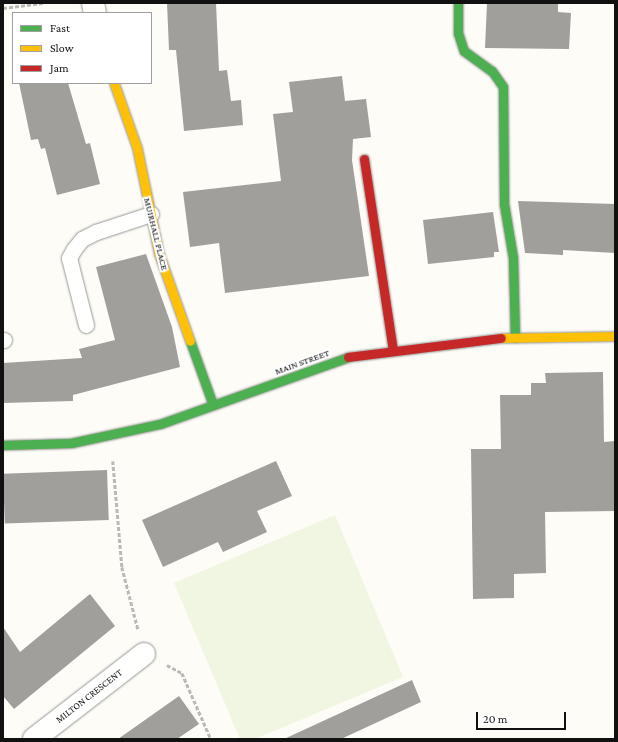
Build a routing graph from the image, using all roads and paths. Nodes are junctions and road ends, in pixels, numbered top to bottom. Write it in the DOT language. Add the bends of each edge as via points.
graph roads {
  1 [pos="43,3"];
  2 [pos="458,3"];
  3 [pos="3,8"];
  4 [pos="114,84"];
  5 [pos="364,159"];
  6 [pos="151,214"];
  7 [pos="86,325"];
  8 [pos="615,336"];
  9 [pos="515,338"];
  10 [pos="393,350"];
  11 [pos="213,405"];
  12 [pos="102,436"];
  13 [pos="3,445"];
  14 [pos="144,654"];
  15 [pos="34,739"];
  16 [pos="211,739"];
  1 -- 3 [label="path"];
  2 -- 9 [label="street" via="458,33 464,51 492,71 503,87 504,204 513,258"];
  4 -- 6 [label="street, MUIRHALL PLACE" via="137,148"];
  5 -- 10 [label="street"];
  6 -- 7 [label="lane" via="96,232 82,239 74,249 69,258"];
  6 -- 11 [label="street, MUIRHALL PLACE" via="159,254"];
  8 -- 9 [label="street, MAIN STREET"];
  9 -- 10 [label="street, MAIN STREET"];
  10 -- 11 [label="street, MAIN STREET" via="354,355"];
  11 -- 12 [label="street, MAIN STREET" via="160,424"];
  12 -- 13 [label="street, MAIN STREET" via="71,443"];
  12 -- 14 [label="path" via="116,468 122,567"];
  14 -- 15 [label="street, MILTON CRESCENT"];
  14 -- 16 [label="path" via="182,673"];
}
